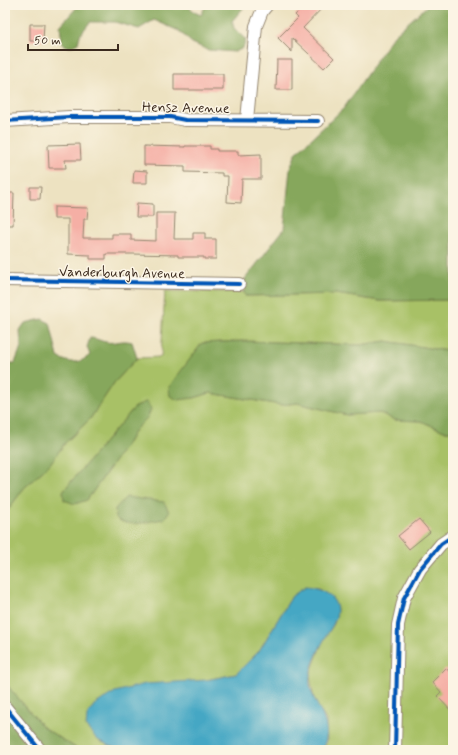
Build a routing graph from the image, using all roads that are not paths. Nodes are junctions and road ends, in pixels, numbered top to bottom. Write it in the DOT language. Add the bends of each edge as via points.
graph roads {
  1 [pos="266,5"];
  2 [pos="247,120"];
  3 [pos="5,121"];
  4 [pos="318,121"];
  5 [pos="5,280"];
  6 [pos="239,284"];
  7 [pos="453,536"];
  8 [pos="5,707"];
  9 [pos="40,750"];
  10 [pos="395,750"];
  1 -- 2 [label="street" via="256,26"];
  2 -- 3 [label="street, Hensz Avenue" via="77,117"];
  2 -- 4 [label="street, Hensz Avenue"];
  5 -- 6 [label="street, Vanderburgh Avenue"];
  7 -- 10 [label="street" via="441,544 420,569 404,598 398,625"];
  8 -- 9 [label="street"];
}
